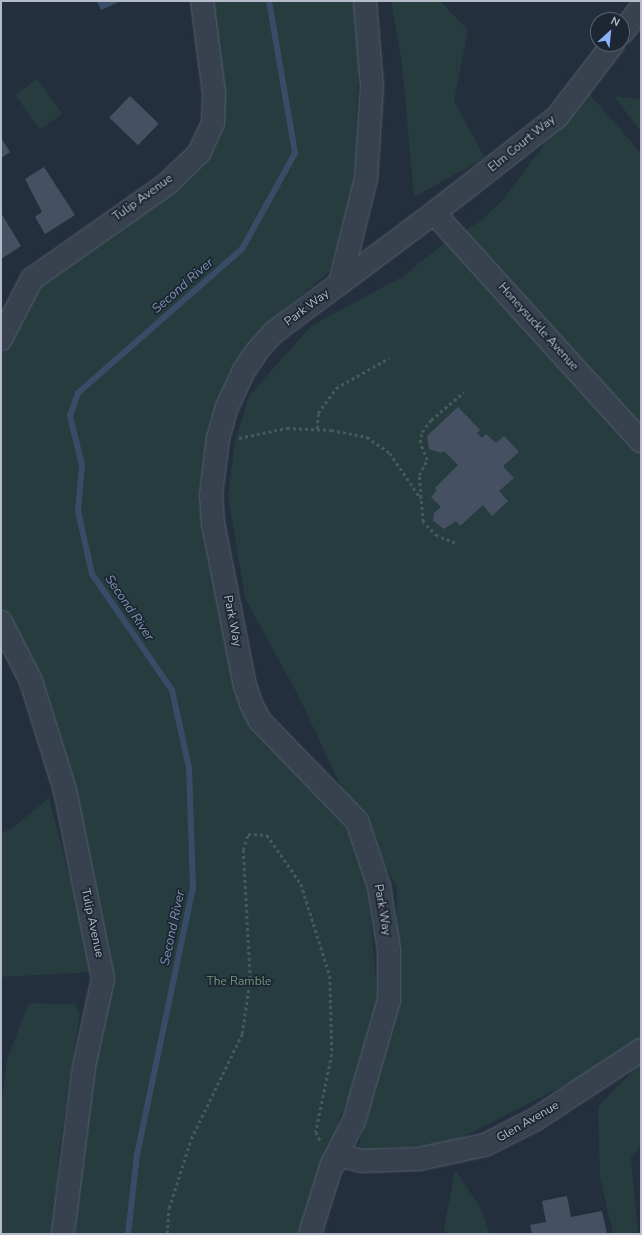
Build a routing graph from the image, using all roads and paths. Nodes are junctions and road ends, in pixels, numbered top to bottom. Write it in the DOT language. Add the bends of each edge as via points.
graph roads {
  1 [pos="202,1"];
  2 [pos="365,1"];
  3 [pos="641,8"];
  4 [pos="630,22"];
  5 [pos="607,52"];
  6 [pos="434,213"];
  7 [pos="340,283"];
  8 [pos="1,339"];
  9 [pos="389,358"];
  10 [pos="464,392"];
  11 [pos="317,429"];
  12 [pos="641,441"];
  13 [pos="217,443"];
  14 [pos="421,499"];
  15 [pos="455,543"];
  16 [pos="1,622"];
  17 [pos="641,1050"];
  18 [pos="332,1164"];
  19 [pos="63,1234"];
  20 [pos="167,1234"];
  21 [pos="310,1234"];
  1 -- 8 [label="street, Tulip Avenue" via="214,93 213,123 199,153 167,184 32,280"];
  2 -- 7 [label="street, Park Way" via="372,87 366,179"];
  3 -- 4 [label="street"];
  5 -- 6 [label="street, Elm Court Way" via="557,117"];
  6 -- 7 [label="street, Elm Court Way"];
  6 -- 12 [label="street, Honeysuckle Avenue"];
  7 -- 13 [label="street, Park Way" via="273,333 256,351 227,407"];
  9 -- 11 [label="path" via="336,388 318,413"];
  10 -- 14 [label="path" via="431,420 422,432 420,443 427,460 419,475"];
  11 -- 13 [label="path" via="287,428"];
  11 -- 14 [label="path" via="367,437 390,453"];
  13 -- 18 [label="street, Park Way" via="211,495 213,523 245,686 251,703 260,721 357,821 379,886 389,950 389,1000 354,1121"];
  14 -- 15 [label="path" via="423,522 437,536"];
  16 -- 19 [label="street, Tulip Avenue" via="32,681 65,790 103,979 84,1067"];
  17 -- 18 [label="street, Glen Avenue" via="536,1119 485,1145 420,1159 368,1161 344,1156"];
  18 -- 20 [label="path" via="316,1132 332,1054 330,976 301,884 267,835 248,834 244,850 250,979 242,1034 190,1140 169,1208"];
  18 -- 21 [label="street, Park Way"];
}
